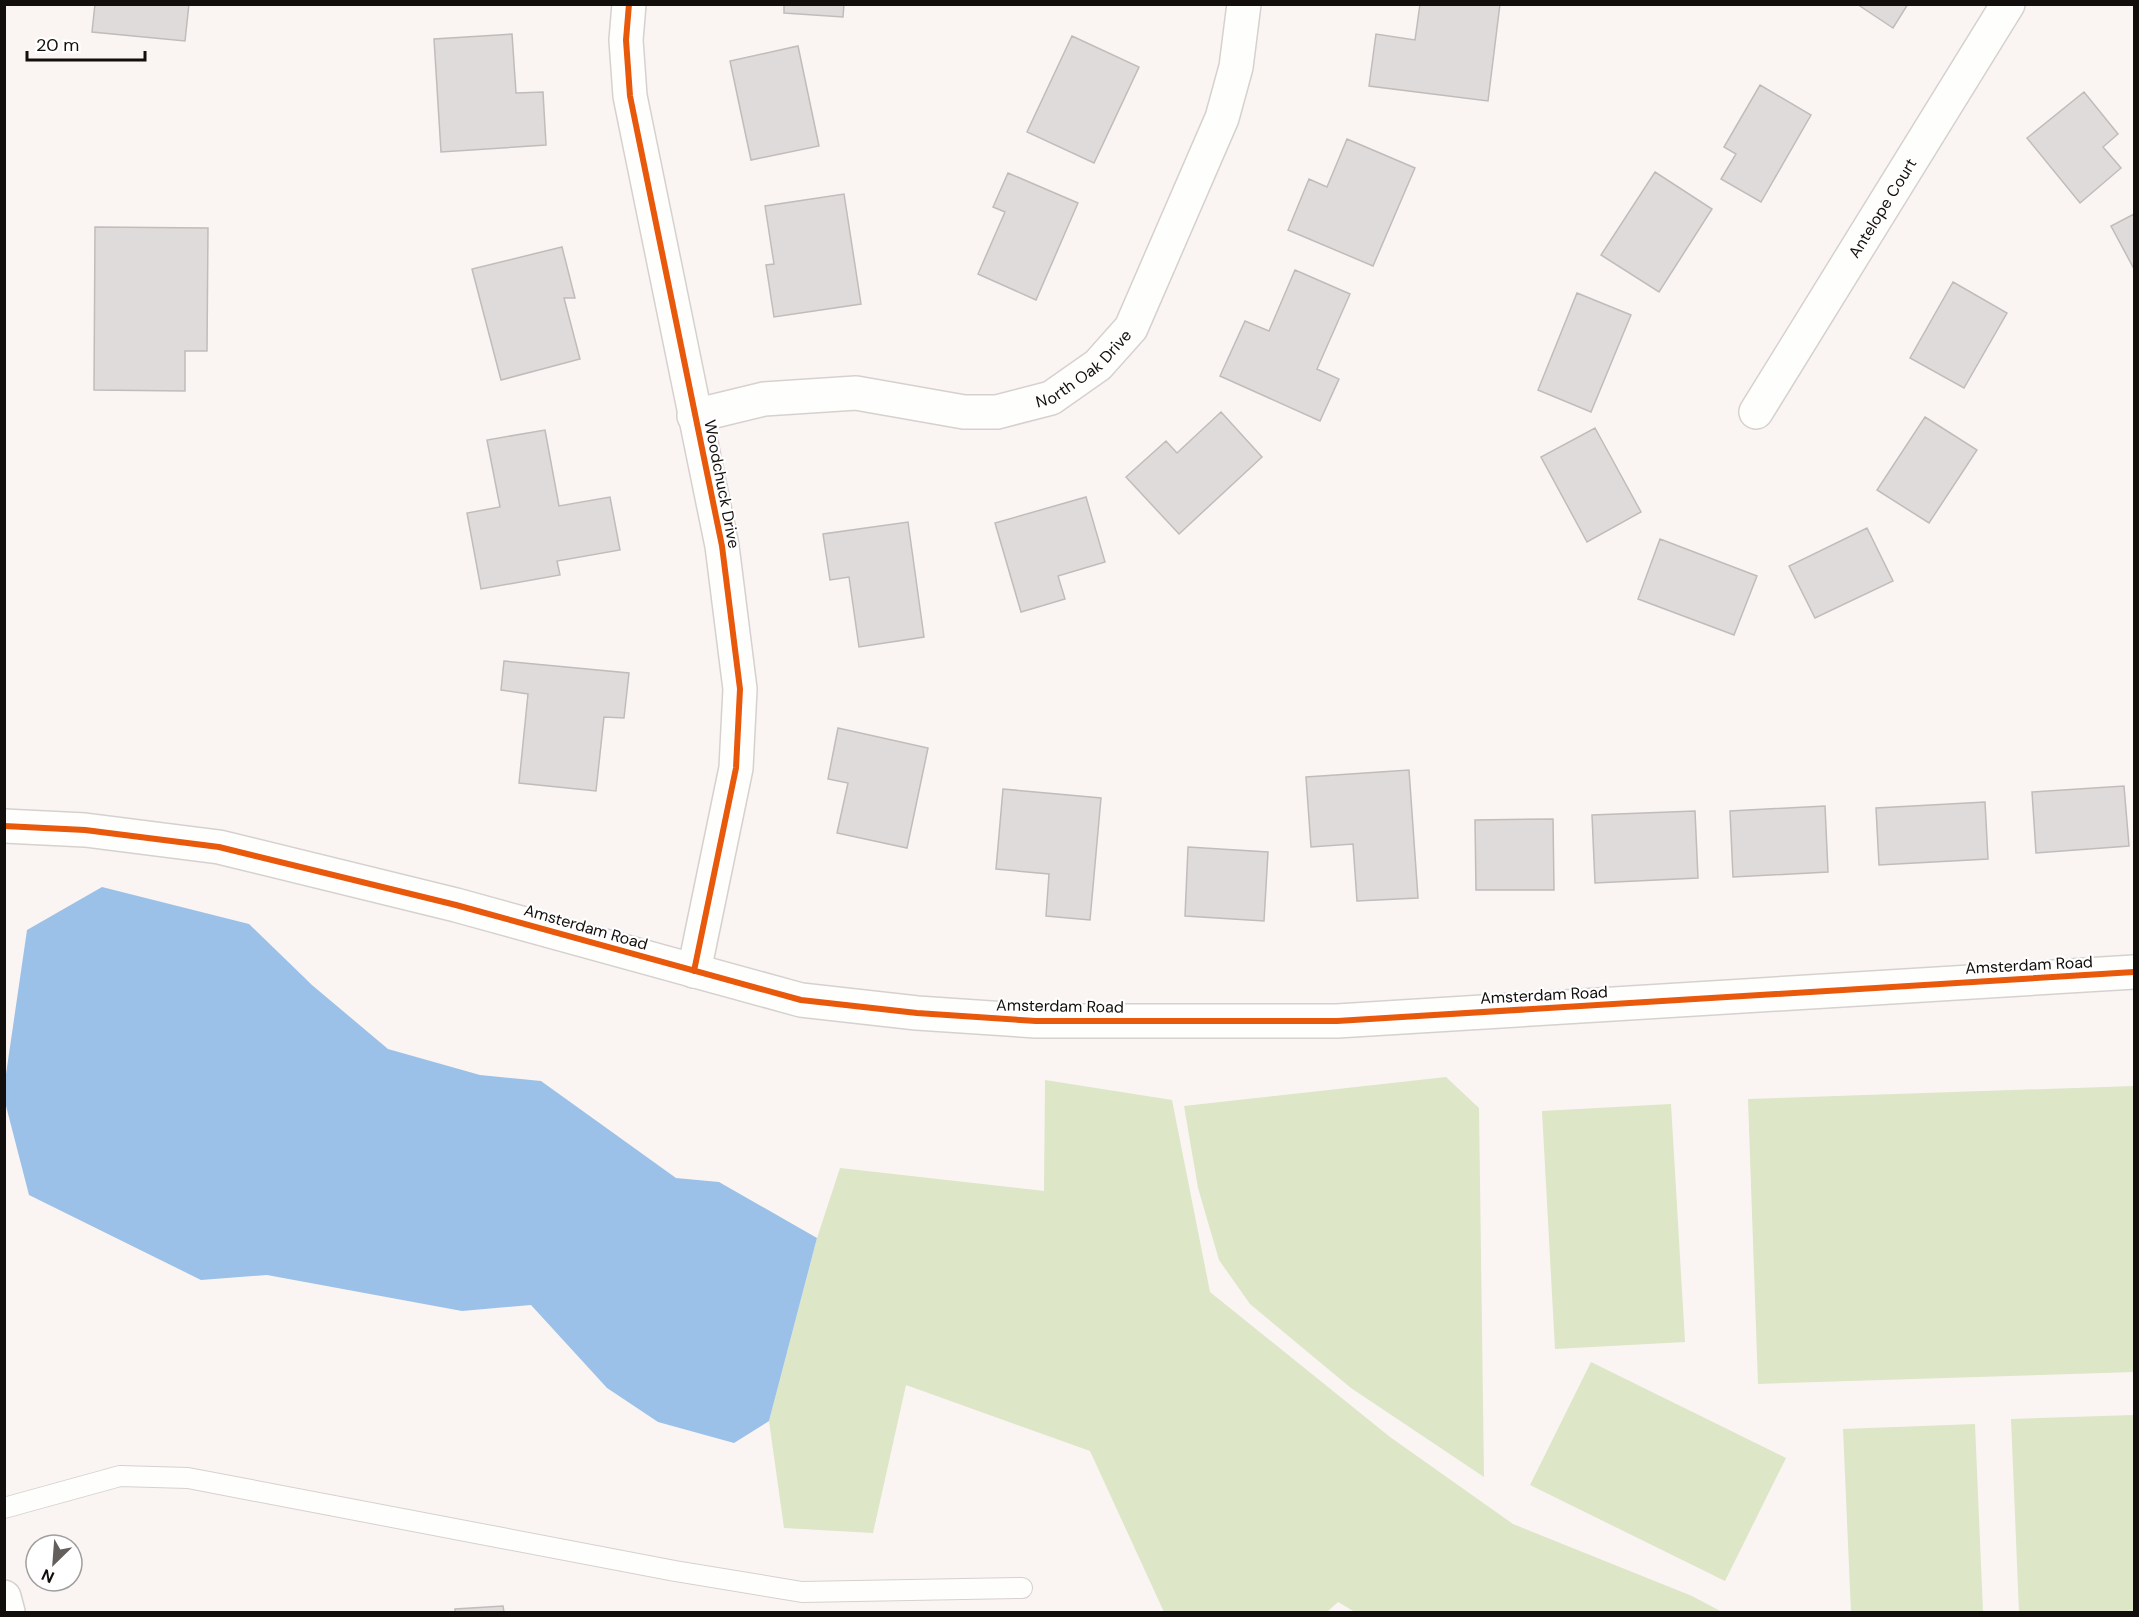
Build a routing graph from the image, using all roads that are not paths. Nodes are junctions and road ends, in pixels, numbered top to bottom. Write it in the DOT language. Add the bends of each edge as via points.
graph roads {
  1 [pos="629,4"];
  2 [pos="1244,4"];
  3 [pos="2008,4"];
  4 [pos="1756,411"];
  5 [pos="694,416"];
  6 [pos="4,826"];
  7 [pos="694,971"];
  8 [pos="2134,972"];
  9 [pos="4,1508"];
  10 [pos="1022,1588"];
  11 [pos="4,1598"];
  12 [pos="8,1612"];
  1 -- 5 [label="street, Woodchuck Drive" via="626,40 630,96"];
  2 -- 5 [label="street, North Oak Drive" via="1236,67 1222,118 1131,328 1098,365 1051,398 997,412 964,412 856,393 764,399"];
  3 -- 4 [label="street, Antelope Court"];
  5 -- 7 [label="street, Woodchuck Drive" via="722,546 740,689 736,768"];
  6 -- 7 [label="street, Amsterdam Road" via="85,830 219,847 456,905"];
  7 -- 8 [label="street, Amsterdam Road" via="801,1000 917,1014 1036,1021 1337,1021"];
  9 -- 10 [label="lane" via="120,1476 188,1478 802,1592"];
  11 -- 12 [label="street"];
}
